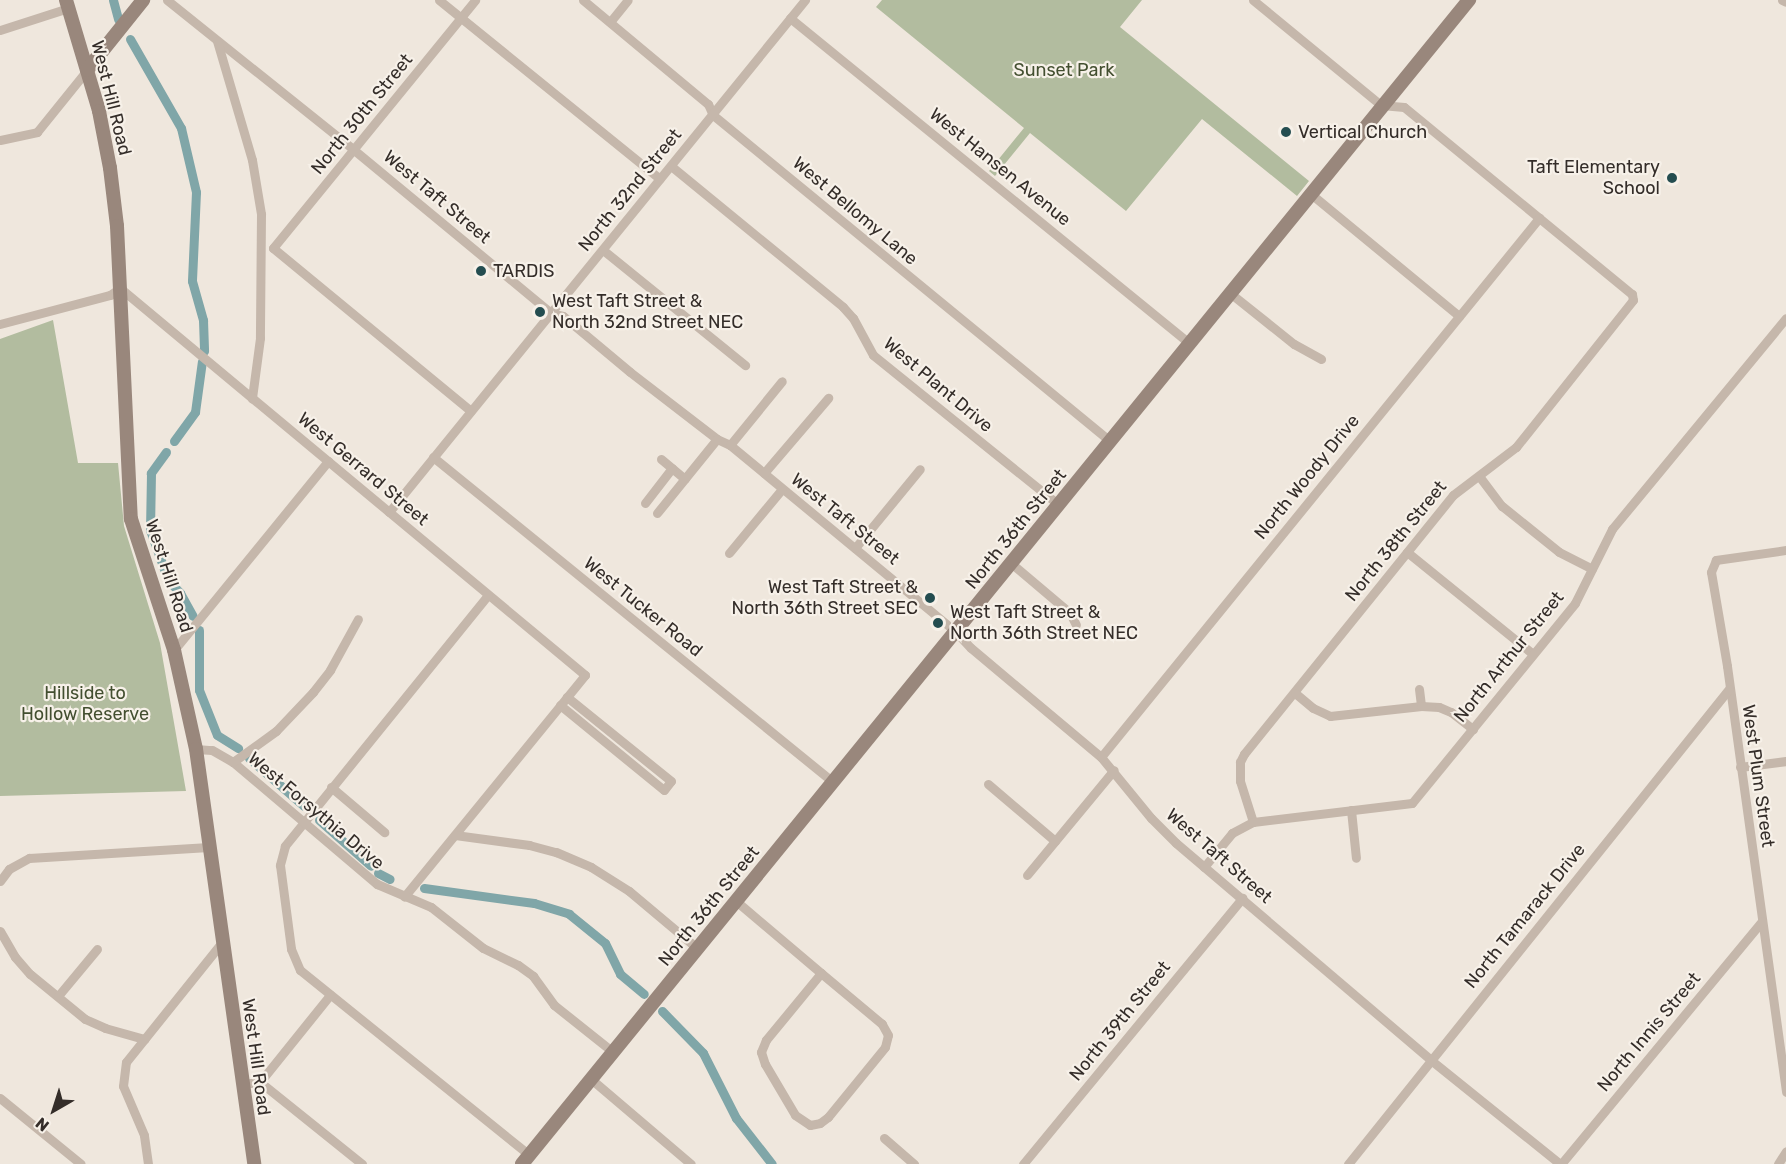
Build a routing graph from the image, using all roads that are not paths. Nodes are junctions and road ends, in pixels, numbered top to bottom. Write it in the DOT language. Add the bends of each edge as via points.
graph roads {
  1 [pos="143,0"];
  2 [pos="167,0"];
  3 [pos="439,0"];
  4 [pos="475,0"];
  5 [pos="584,0"];
  6 [pos="628,0"];
  7 [pos="804,0"];
  8 [pos="1252,0"];
  9 [pos="1469,0"];
  10 [pos="67,4"];
  11 [pos="461,18"];
  12 [pos="790,18"];
  13 [pos="610,22"];
  14 [pos="0,30"];
  15 [pos="217,41"];
  16 [pos="87,70"];
  17 [pos="1381,105"];
  18 [pos="712,115"];
  19 [pos="0,140"];
  20 [pos="354,150"];
  21 [pos="671,165"];
  22 [pos="660,179"];
  23 [pos="1311,194"];
  24 [pos="1539,218"];
  25 [pos="273,248"];
  26 [pos="261,249"];
  27 [pos="603,250"];
  28 [pos="120,288"];
  29 [pos="1230,293"];
  30 [pos="551,314"];
  31 [pos="1459,316"];
  32 [pos="1786,318"];
  33 [pos="0,324"];
  34 [pos="1189,343"];
  35 [pos="1321,359"];
  36 [pos="745,366"];
  37 [pos="782,381"];
  38 [pos="252,398"];
  39 [pos="828,398"];
  40 [pos="471,411"];
  41 [pos="717,439"];
  42 [pos="1110,441"];
  43 [pos="730,446"];
  44 [pos="433,457"];
  45 [pos="661,459"];
  46 [pos="328,461"];
  47 [pos="672,468"];
  48 [pos="920,469"];
  49 [pos="764,473"];
  50 [pos="1479,476"];
  51 [pos="685,479"];
  52 [pos="782,489"];
  53 [pos="645,503"];
  54 [pos="1059,505"];
  55 [pos="389,512"];
  56 [pos="657,513"];
  57 [pos="855,548"];
  58 [pos="1786,549"];
  59 [pos="1407,552"];
  60 [pos="729,553"];
  61 [pos="1011,563"];
  62 [pos="1592,569"];
  63 [pos="488,595"];
  64 [pos="358,619"];
  65 [pos="1076,625"];
  66 [pos="955,631"];
  67 [pos="174,650"];
  68 [pos="1533,654"];
  69 [pos="1419,689"];
  70 [pos="1730,689"];
  71 [pos="1295,693"];
  72 [pos="567,697"];
  73 [pos="560,705"];
  74 [pos="1421,706"];
  75 [pos="1473,729"];
  76 [pos="196,749"];
  77 [pos="1101,757"];
  78 [pos="1786,761"];
  79 [pos="233,762"];
  80 [pos="1740,767"];
  81 [pos="1114,770"];
  82 [pos="833,782"];
  83 [pos="988,784"];
  84 [pos="331,788"];
  85 [pos="1352,810"];
  86 [pos="1253,822"];
  87 [pos="303,823"];
  88 [pos="384,832"];
  89 [pos="455,835"];
  90 [pos="1055,841"];
  91 [pos="209,847"];
  92 [pos="1356,858"];
  93 [pos="1204,867"];
  94 [pos="1028,875"];
  95 [pos="0,880"];
  96 [pos="404,897"];
  97 [pos="1242,898"];
  98 [pos="736,901"];
  99 [pos="1762,921"];
  100 [pos="0,931"];
  101 [pos="222,942"];
  102 [pos="697,948"];
  103 [pos="97,949"];
  104 [pos="821,973"];
  105 [pos="330,995"];
  106 [pos="58,996"];
  107 [pos="144,1039"];
  108 [pos="613,1053"];
  109 [pos="1432,1060"];
  110 [pos="591,1079"];
  111 [pos="260,1082"];
  112 [pos="241,1084"];
  113 [pos="1786,1092"];
  114 [pos="0,1098"];
  115 [pos="884,1138"];
  116 [pos="1786,1151"];
  117 [pos="525,1160"];
  118 [pos="81,1164"];
  119 [pos="148,1164"];
  120 [pos="254,1164"];
  121 [pos="362,1164"];
  122 [pos="692,1164"];
  123 [pos="914,1164"];
  124 [pos="1023,1164"];
  125 [pos="1348,1164"];
  126 [pos="1560,1164"];
  127 [pos="1778,1164"];
  1 -- 16 [label="street"];
  2 -- 15 [label="street, West Taft Street"];
  3 -- 11 [label="street"];
  4 -- 11 [label="street, North 30th Street"];
  5 -- 13 [label="street, West Bellomy Lane"];
  6 -- 13 [label="street"];
  7 -- 12 [label="street, North 32nd Street"];
  8 -- 17 [label="street"];
  9 -- 17 [label="street, North 36th Street"];
  10 -- 14 [label="street"];
  10 -- 16 [label="street, West Hill Road"];
  11 -- 20 [label="street, North 30th Street"];
  11 -- 22 [label="street"];
  12 -- 18 [label="street, North 32nd Street"];
  12 -- 34 [label="street, West Hansen Avenue"];
  13 -- 18 [label="street, West Bellomy Lane" via="708,104"];
  15 -- 20 [label="street, West Taft Street"];
  15 -- 26 [label="street" via="252,160 261,214"];
  16 -- 19 [label="street" via="37,132"];
  16 -- 28 [label="street, West Hill Road" via="110,168"];
  17 -- 23 [label="street, North 36th Street"];
  17 -- 24 [label="street" via="1404,106"];
  18 -- 21 [label="street, North 32nd Street"];
  18 -- 42 [label="street, West Bellomy Lane"];
  20 -- 25 [label="street, North 30th Street"];
  20 -- 30 [label="street, West Taft Street"];
  21 -- 22 [label="street, North 32nd Street"];
  21 -- 54 [label="street, West Plant Drive" via="843,307 873,355"];
  22 -- 27 [label="street, North 32nd Street"];
  23 -- 29 [label="street, North 36th Street"];
  23 -- 31 [label="street"];
  24 -- 31 [label="street, North Woody Drive"];
  24 -- 50 [label="street, North 38th Street" via="1632,294 1631,306 1516,447"];
  25 -- 26 [label="street"];
  25 -- 40 [label="street"];
  26 -- 38 [label="street" via="260,338"];
  27 -- 30 [label="street, North 32nd Street"];
  27 -- 36 [label="street"];
  28 -- 33 [label="street" via="110,295"];
  28 -- 38 [label="street, West Gerrard Street"];
  28 -- 67 [label="street, West Hill Road" via="131,519"];
  29 -- 34 [label="street, North 36th Street"];
  29 -- 35 [label="street" via="1294,344"];
  30 -- 40 [label="street, North 32nd Street"];
  30 -- 41 [label="street, West Taft Street" via="563,316"];
  31 -- 77 [label="street, North Woody Drive"];
  32 -- 62 [label="street, North Arthur Street" via="1612,529"];
  34 -- 42 [label="street, North 36th Street"];
  37 -- 43 [label="street"];
  38 -- 46 [label="street, West Gerrard Street"];
  39 -- 49 [label="street"];
  40 -- 44 [label="street, North 32nd Street"];
  41 -- 43 [label="street, West Taft Street"];
  41 -- 51 [label="street"];
  42 -- 54 [label="street, North 36th Street"];
  43 -- 49 [label="street, West Taft Street"];
  44 -- 55 [label="street, North 32nd Street"];
  44 -- 82 [label="street, West Tucker Road"];
  45 -- 47 [label="street"];
  46 -- 55 [label="street, West Gerrard Street"];
  46 -- 67 [label="street"];
  47 -- 51 [label="street"];
  47 -- 53 [label="street"];
  48 -- 57 [label="street"];
  49 -- 52 [label="street, West Taft Street"];
  50 -- 59 [label="street, North 38th Street" via="1453,495"];
  50 -- 62 [label="street" via="1502,506 1559,552"];
  51 -- 56 [label="street"];
  52 -- 57 [label="street, West Taft Street"];
  52 -- 60 [label="street"];
  54 -- 61 [label="street, North 36th Street"];
  55 -- 63 [label="street, West Gerrard Street"];
  57 -- 66 [label="street, West Taft Street"];
  58 -- 70 [label="street, West Plum Street" via="1716,560 1711,572"];
  59 -- 68 [label="street"];
  59 -- 71 [label="street, North 38th Street"];
  61 -- 65 [label="street" via="1070,613"];
  61 -- 66 [label="street, North 36th Street"];
  62 -- 68 [label="street, North Arthur Street" via="1575,603"];
  63 -- 72 [label="street, West Gerrard Street" via="585,675"];
  63 -- 84 [label="street"];
  64 -- 79 [label="street" via="313,692 276,731"];
  66 -- 77 [label="street, West Taft Street"];
  66 -- 82 [label="street, North 36th Street"];
  67 -- 76 [label="street, West Hill Road"];
  68 -- 75 [label="street, North Arthur Street"];
  69 -- 74 [label="street"];
  70 -- 80 [label="street, West Plum Street"];
  70 -- 109 [label="street, North Tamarack Drive"];
  71 -- 74 [label="street" via="1330,716"];
  71 -- 86 [label="street, North 38th Street" via="1240,762 1240,781"];
  72 -- 73 [label="street"];
  72 -- 73 [label="street" via="670,782 663,790"];
  73 -- 89 [label="street"];
  74 -- 75 [label="street" via="1451,712"];
  75 -- 85 [label="street, North Arthur Street" via="1412,803"];
  76 -- 79 [label="street, West Forsythia Drive" via="212,750"];
  76 -- 91 [label="street, West Hill Road"];
  77 -- 81 [label="street, West Taft Street"];
  78 -- 80 [label="street"];
  79 -- 87 [label="street, West Forsythia Drive"];
  80 -- 99 [label="street, West Plum Street"];
  81 -- 90 [label="street"];
  81 -- 93 [label="street, West Taft Street" via="1151,818"];
  82 -- 98 [label="street, North 36th Street"];
  83 -- 90 [label="street"];
  84 -- 87 [label="street"];
  84 -- 88 [label="street"];
  85 -- 86 [label="street, North Arthur Street"];
  85 -- 92 [label="street"];
  86 -- 93 [label="street, North Arthur Street" via="1232,833"];
  87 -- 96 [label="street, West Forsythia Drive" via="367,877"];
  87 -- 105 [label="street" via="285,846 280,865 291,949 300,970"];
  89 -- 96 [label="street"];
  89 -- 102 [label="street" via="528,845 591,867 629,891"];
  90 -- 94 [label="street"];
  91 -- 95 [label="street" via="29,858 9,869"];
  91 -- 101 [label="street, West Hill Road"];
  93 -- 97 [label="street, West Taft Street"];
  96 -- 108 [label="street, West Forsythia Drive" via="431,907 483,948 533,976 554,1005"];
  97 -- 109 [label="street, West Taft Street"];
  97 -- 124 [label="street, North 39th Street"];
  98 -- 102 [label="street, North 36th Street"];
  98 -- 104 [label="street"];
  99 -- 113 [label="street, West Plum Street"];
  99 -- 126 [label="street, North Innis Street"];
  100 -- 106 [label="street" via="15,957"];
  101 -- 107 [label="street"];
  101 -- 112 [label="street, West Hill Road"];
  102 -- 108 [label="street, North 36th Street"];
  103 -- 106 [label="street"];
  104 -- 104 [label="street" via="882,1024 888,1035 885,1047 828,1117 810,1125 795,1115 762,1052 766,1040"];
  105 -- 111 [label="street"];
  105 -- 117 [label="street"];
  106 -- 107 [label="street" via="85,1019"];
  107 -- 119 [label="street" via="126,1062 123,1086 144,1135"];
  108 -- 110 [label="street, North 36th Street"];
  109 -- 125 [label="street, North Tamarack Drive"];
  109 -- 126 [label="street, West Taft Street"];
  110 -- 117 [label="street, North 36th Street"];
  110 -- 122 [label="street"];
  111 -- 112 [label="street"];
  111 -- 121 [label="street"];
  112 -- 120 [label="street, West Hill Road"];
  114 -- 118 [label="street"];
  115 -- 123 [label="street"];
  116 -- 127 [label="street"];
}
